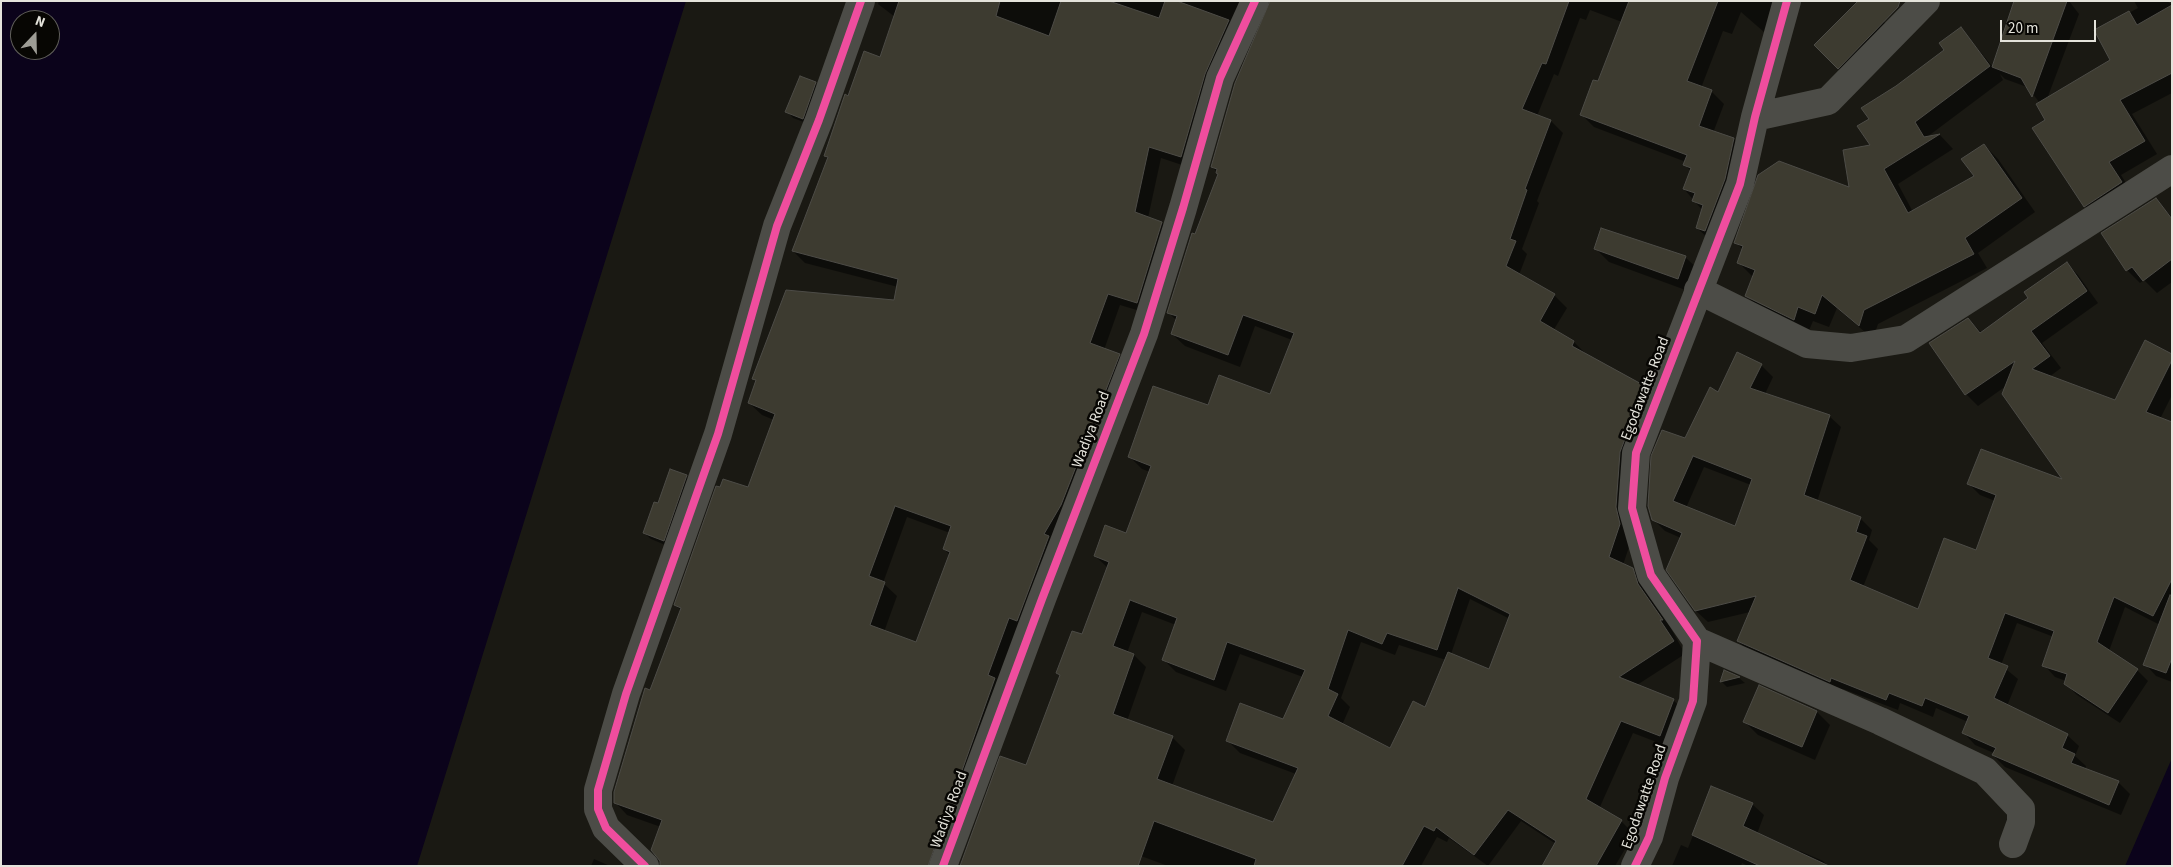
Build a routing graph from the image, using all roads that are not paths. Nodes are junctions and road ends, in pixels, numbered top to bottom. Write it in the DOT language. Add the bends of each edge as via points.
graph roads {
  1 [pos="861,1"];
  2 [pos="1255,1"];
  3 [pos="1788,1"];
  4 [pos="1926,1"];
  5 [pos="1755,117"];
  6 [pos="2172,169"];
  7 [pos="1698,290"];
  8 [pos="1697,641"];
  9 [pos="2013,844"];
  10 [pos="645,866"];
  11 [pos="943,866"];
  12 [pos="1635,866"];
  1 -- 10 [label="street" via="777,226 718,434 626,694 598,790 598,810 606,828"];
  2 -- 11 [label="street, Wadiya Road" via="1220,78 1144,334"];
  3 -- 5 [label="street, Egodawatte Road"];
  4 -- 5 [label="street" via="1828,101"];
  5 -- 7 [label="street, Egodawatte Road" via="1740,184"];
  6 -- 7 [label="street" via="1906,338 1851,348 1807,344"];
  7 -- 8 [label="street, Egodawatte Road" via="1636,453 1632,508 1651,575"];
  8 -- 9 [label="street" via="1985,771 2021,808 2021,822"];
  8 -- 12 [label="street, Egodawatte Road" via="1693,701 1665,778 1649,837"];
}
